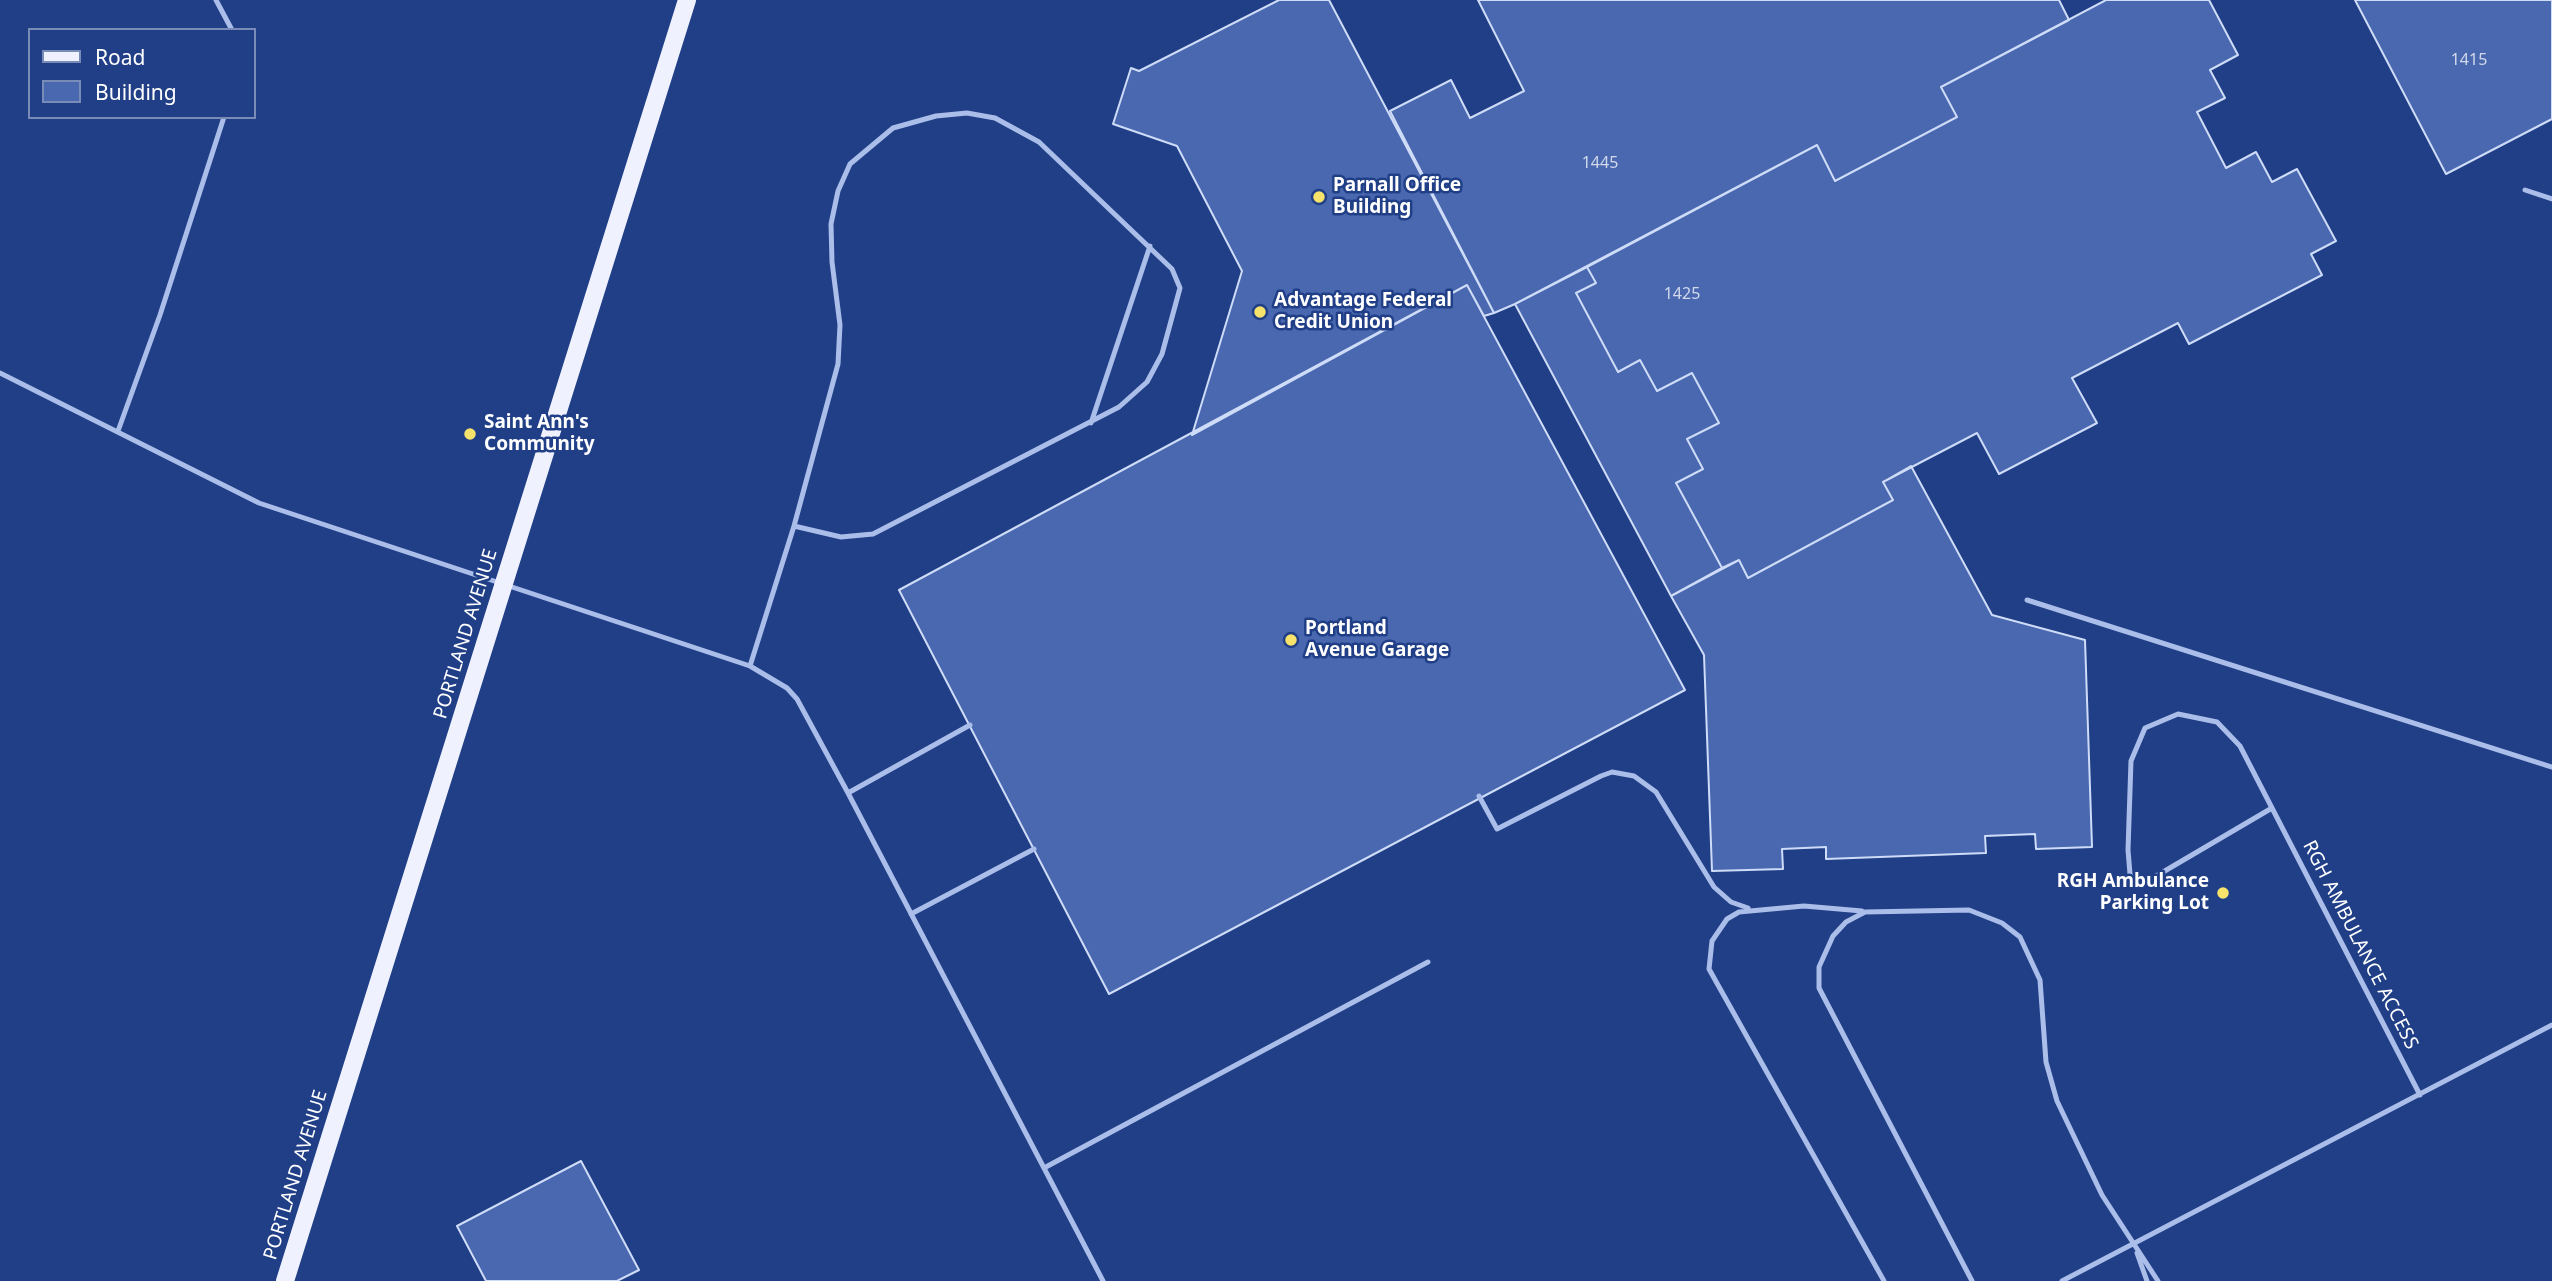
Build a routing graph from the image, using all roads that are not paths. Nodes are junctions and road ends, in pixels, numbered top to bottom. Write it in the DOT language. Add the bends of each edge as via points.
graph roads {
  1 [pos="216,0"];
  2 [pos="687,0"];
  3 [pos="231,28"];
  4 [pos="223,119"];
  5 [pos="2525,190"];
  6 [pos="2552,199"];
  7 [pos="1150,246"];
  8 [pos="0,373"];
  9 [pos="1091,423"];
  10 [pos="118,432"];
  11 [pos="794,526"];
  12 [pos="504,584"];
  13 [pos="2027,600"];
  14 [pos="750,666"];
  15 [pos="970,725"];
  16 [pos="2552,767"];
  17 [pos="848,793"];
  18 [pos="1479,796"];
  19 [pos="2272,808"];
  20 [pos="1034,849"];
  21 [pos="1751,908"];
  22 [pos="1865,912"];
  23 [pos="911,915"];
  24 [pos="1428,962"];
  25 [pos="2552,1025"];
  26 [pos="2420,1095"];
  27 [pos="1044,1167"];
  28 [pos="2134,1243"];
  29 [pos="285,1281"];
  30 [pos="1103,1281"];
  31 [pos="1884,1281"];
  32 [pos="1972,1281"];
  33 [pos="2062,1281"];
  34 [pos="2147,1281"];
  35 [pos="2158,1281"];
  1 -- 3 [label="lane"];
  2 -- 12 [label="main road, PORTLAND AVENUE"];
  4 -- 10 [label="lane"];
  5 -- 6 [label="lane"];
  7 -- 9 [label="lane"];
  7 -- 9 [label="lane" via="1172,270 1180,288 1162,354 1147,383 1134,396"];
  7 -- 11 [label="lane" via="1039,142 995,118 967,113 936,116 894,128 872,144 850,164 831,224 840,325 838,364"];
  8 -- 10 [label="lane"];
  9 -- 11 [label="lane" via="873,534 841,537"];
  10 -- 12 [label="lane" via="272,508"];
  11 -- 14 [label="lane"];
  12 -- 14 [label="lane"];
  12 -- 29 [label="main road, PORTLAND AVENUE"];
  13 -- 16 [label="lane"];
  14 -- 17 [label="lane" via="775,679 797,699"];
  15 -- 17 [label="lane"];
  17 -- 23 [label="lane"];
  18 -- 21 [label="lane" via="1497,829 1601,776 1612,772 1634,776 1662,799 1714,887 1731,902"];
  19 -- 19 [label="lane, RGH AMBULANCE ACCESS" via="2240,746 2217,722 2178,714 2145,728 2131,761 2130,874 2135,883 2146,882"];
  19 -- 26 [label="lane, RGH AMBULANCE ACCESS"];
  20 -- 23 [label="lane"];
  21 -- 22 [label="lane" via="1804,906"];
  21 -- 31 [label="lane" via="1727,919 1712,941 1709,955 1714,980"];
  22 -- 28 [label="lane" via="1969,910 2002,923 2020,937 2040,980 2046,1062 2057,1101 2102,1195"];
  22 -- 32 [label="lane" via="1833,936 1819,967 1819,988"];
  23 -- 27 [label="lane"];
  24 -- 27 [label="lane"];
  25 -- 26 [label="lane"];
  26 -- 28 [label="lane"];
  27 -- 30 [label="lane"];
  28 -- 33 [label="lane"];
  28 -- 34 [label="lane"];
  28 -- 35 [label="lane"];
}
